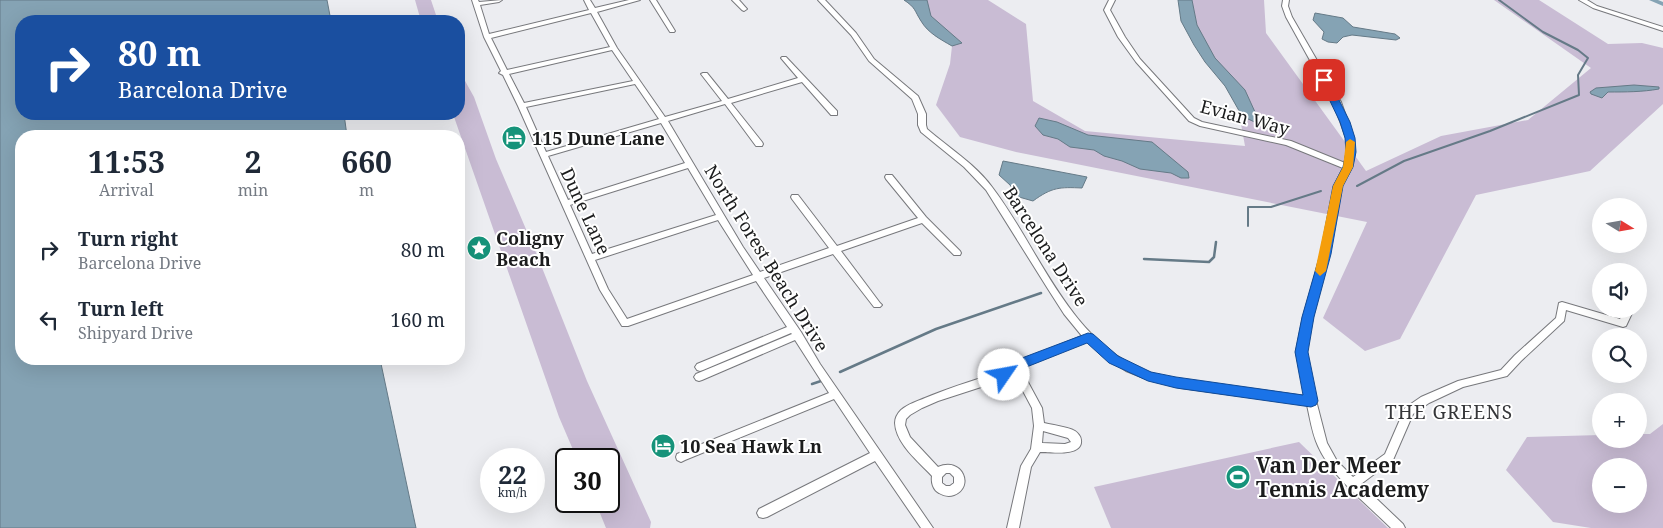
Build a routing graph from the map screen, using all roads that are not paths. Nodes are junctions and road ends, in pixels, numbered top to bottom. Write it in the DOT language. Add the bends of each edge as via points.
graph roads {
  1 [pos="498,0"];
  2 [pos="587,0"];
  3 [pos="637,0"];
  4 [pos="653,0"];
  5 [pos="735,0"];
  6 [pos="821,0"];
  7 [pos="1112,0"];
  8 [pos="1286,0"];
  9 [pos="1582,0"];
  10 [pos="476,2"];
  11 [pos="593,9"];
  12 [pos="744,9"];
  13 [pos="1663,29"];
  14 [pos="672,31"];
  15 [pos="487,37"];
  16 [pos="614,48"];
  17 [pos="784,58"];
  18 [pos="503,73"];
  19 [pos="706,74"];
  20 [pos="803,79"];
  21 [pos="636,82"];
  22 [pos="726,103"];
  23 [pos="522,106"];
  24 [pos="834,113"];
  25 [pos="664,121"];
  26 [pos="759,144"];
  27 [pos="544,155"];
  28 [pos="689,165"];
  29 [pos="1348,167"];
  30 [pos="889,177"];
  31 [pos="795,197"];
  32 [pos="564,204"];
  33 [pos="721,216"];
  34 [pos="922,219"];
  35 [pos="834,249"];
  36 [pos="957,253"];
  37 [pos="591,258"];
  38 [pos="758,277"];
  39 [pos="877,305"];
  40 [pos="1592,314"];
  41 [pos="1606,318"];
  42 [pos="1625,318"];
  43 [pos="796,331"];
  44 [pos="1088,337"];
  45 [pos="1018,371"];
  46 [pos="699,372"];
  47 [pos="836,394"];
  48 [pos="1311,401"];
  49 [pos="1040,426"];
  50 [pos="1037,447"];
  51 [pos="877,455"];
  52 [pos="681,457"];
  53 [pos="937,474"];
  54 [pos="1352,484"];
  55 [pos="763,514"];
  56 [pos="928,528"];
  57 [pos="1013,528"];
  58 [pos="1400,528"];
  1 -- 10 [label="street"];
  2 -- 11 [label="street, North Forest Beach Drive"];
  3 -- 11 [label="street"];
  4 -- 14 [label="street"];
  5 -- 12 [label="street"];
  6 -- 44 [label="street, Barcelona Drive" via="854,34 871,60 915,98 924,130 988,186"];
  7 -- 29 [label="street, Evian Way" via="1107,10 1119,35 1138,62 1188,117 1200,124 1288,143"];
  8 -- 29 [label="street" via="1289,17 1345,122 1351,152"];
  9 -- 13 [label="street"];
  10 -- 15 [label="street, Dune Lane"];
  11 -- 15 [label="street"];
  11 -- 16 [label="street, North Forest Beach Drive"];
  15 -- 18 [label="street, Dune Lane"];
  16 -- 18 [label="street"];
  16 -- 21 [label="street, North Forest Beach Drive"];
  17 -- 20 [label="street"];
  18 -- 23 [label="street, Dune Lane"];
  19 -- 22 [label="street"];
  20 -- 22 [label="street"];
  20 -- 24 [label="street"];
  21 -- 23 [label="street"];
  21 -- 25 [label="street, North Forest Beach Drive"];
  22 -- 25 [label="street"];
  22 -- 26 [label="street"];
  23 -- 27 [label="street, Dune Lane"];
  25 -- 27 [label="street"];
  25 -- 28 [label="street, North Forest Beach Drive"];
  27 -- 32 [label="street, Dune Lane"];
  28 -- 32 [label="street"];
  28 -- 33 [label="street, North Forest Beach Drive"];
  29 -- 48 [label="street" via="1338,186 1301,352"];
  30 -- 34 [label="street"];
  31 -- 35 [label="street"];
  32 -- 37 [label="street, Dune Lane"];
  33 -- 37 [label="street"];
  33 -- 38 [label="street, North Forest Beach Drive"];
  34 -- 35 [label="street"];
  34 -- 36 [label="street"];
  35 -- 38 [label="street"];
  35 -- 39 [label="street"];
  37 -- 38 [label="street, Dune Lane" via="604,290 625,324"];
  38 -- 43 [label="street, North Forest Beach Drive"];
  40 -- 54 [label="street" via="1562,305 1561,320 1504,373 1461,384 1409,411 1389,457"];
  41 -- 42 [label="street" via="1623,323"];
  43 -- 46 [label="street"];
  43 -- 47 [label="street, North Forest Beach Drive"];
  44 -- 45 [label="street" via="1018,365"];
  44 -- 48 [label="street, Barcelona Drive" via="1114,359 1148,376 1176,383"];
  45 -- 49 [label="street" via="1037,408"];
  45 -- 53 [label="street" via="961,388 913,407 901,416 900,426 907,442"];
  47 -- 51 [label="street, North Forest Beach Drive"];
  47 -- 52 [label="street"];
  48 -- 54 [label="street" via="1322,444 1333,464"];
  49 -- 50 [label="street"];
  49 -- 50 [label="street" via="1071,434 1076,444 1066,449"];
  50 -- 57 [label="street" via="1026,466"];
  51 -- 55 [label="street"];
  51 -- 56 [label="street, North Forest Beach Drive"];
  54 -- 58 [label="street"];
}
